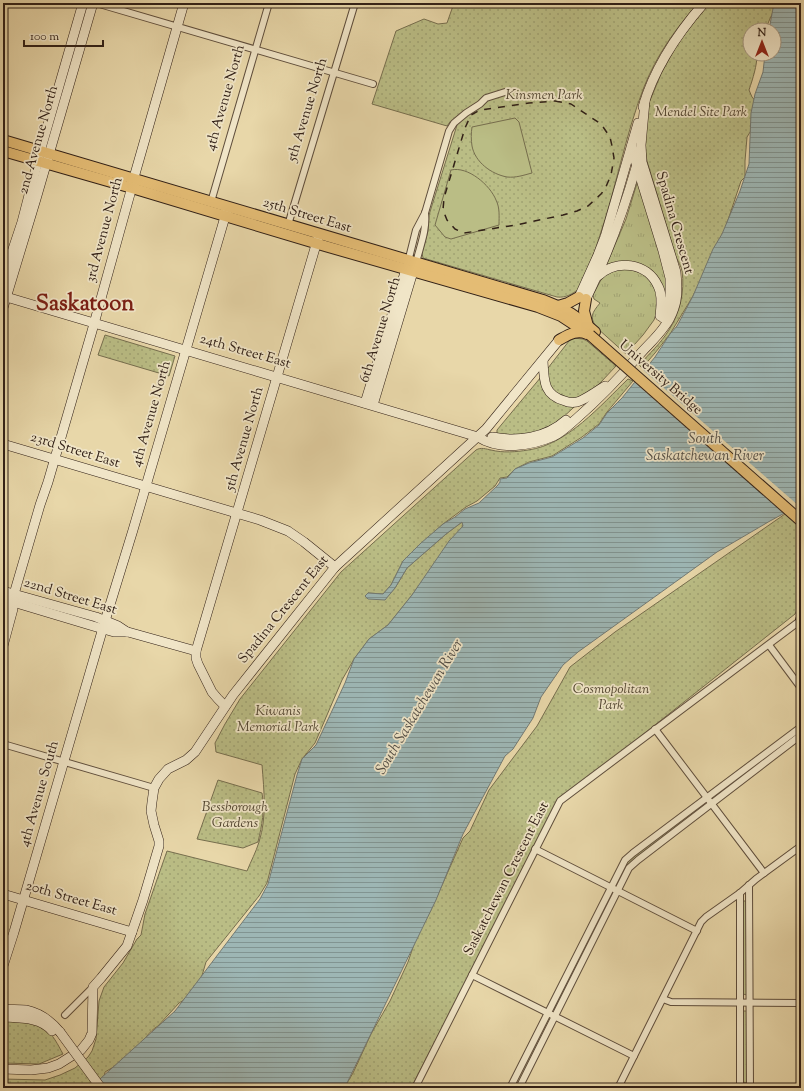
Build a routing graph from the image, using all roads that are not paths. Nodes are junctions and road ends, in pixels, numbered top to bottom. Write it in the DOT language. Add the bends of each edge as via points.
graph roads {
  1 [pos="83,3"];
  2 [pos="93,3"];
  3 [pos="96,3"];
  4 [pos="184,3"];
  5 [pos="269,3"];
  6 [pos="355,3"];
  7 [pos="704,3"];
  8 [pos="177,27"];
  9 [pos="255,49"];
  10 [pos="335,72"];
  11 [pos="373,84"];
  12 [pos="505,92"];
  13 [pos="3,140"];
  14 [pos="636,145"];
  15 [pos="3,151"];
  16 [pos="44,157"];
  17 [pos="637,165"];
  18 [pos="133,183"];
  19 [pos="211,202"];
  20 [pos="226,212"];
  21 [pos="288,225"];
  22 [pos="318,239"];
  23 [pos="411,266"];
  24 [pos="597,277"];
  25 [pos="3,279"];
  26 [pos="5,296"];
  27 [pos="582,298"];
  28 [pos="558,306"];
  29 [pos="3,308"];
  30 [pos="561,316"];
  31 [pos="94,323"];
  32 [pos="660,324"];
  33 [pos="591,331"];
  34 [pos="559,340"];
  35 [pos="186,349"];
  36 [pos="543,360"];
  37 [pos="278,376"];
  38 [pos="605,386"];
  39 [pos="369,404"];
  40 [pos="478,437"];
  41 [pos="3,444"];
  42 [pos="54,460"];
  43 [pos="145,487"];
  44 [pos="237,514"];
  45 [pos="801,514"];
  46 [pos="801,521"];
  47 [pos="335,567"];
  48 [pos="3,591"];
  49 [pos="14,598"];
  50 [pos="3,599"];
  51 [pos="3,618"];
  52 [pos="801,620"];
  53 [pos="104,625"];
  54 [pos="769,645"];
  55 [pos="3,646"];
  56 [pos="196,651"];
  57 [pos="801,688"];
  58 [pos="225,706"];
  59 [pos="801,727"];
  60 [pos="655,729"];
  61 [pos="801,735"];
  62 [pos="3,744"];
  63 [pos="64,762"];
  64 [pos="154,788"];
  65 [pos="707,797"];
  66 [pos="712,803"];
  67 [pos="801,846"];
  68 [pos="535,849"];
  69 [pos="764,873"];
  70 [pos="749,885"];
  71 [pos="611,888"];
  72 [pos="617,891"];
  73 [pos="740,893"];
  74 [pos="3,894"];
  75 [pos="24,900"];
  76 [pos="697,931"];
  77 [pos="132,932"];
  78 [pos="3,966"];
  79 [pos="472,975"];
  80 [pos="93,987"];
  81 [pos="663,999"];
  82 [pos="740,1003"];
  83 [pos="751,1003"];
  84 [pos="801,1003"];
  85 [pos="3,1009"];
  86 [pos="548,1013"];
  87 [pos="65,1015"];
  88 [pos="554,1016"];
  89 [pos="3,1017"];
  90 [pos="50,1025"];
  91 [pos="58,1034"];
  92 [pos="634,1056"];
  93 [pos="3,1069"];
  94 [pos="95,1088"];
  95 [pos="101,1088"];
  96 [pos="416,1088"];
  97 [pos="510,1088"];
  98 [pos="519,1088"];
  99 [pos="618,1088"];
  100 [pos="740,1088"];
  101 [pos="750,1088"];
  1 -- 16 [label="street, 2nd Avenue North"];
  2 -- 16 [label="street, 2nd Avenue North"];
  3 -- 8 [label="street"];
  4 -- 8 [label="street, 3rd Avenue North"];
  5 -- 9 [label="street, 4th Avenue North"];
  6 -- 10 [label="street, 5th Avenue North"];
  7 -- 14 [label="street, Spadina Crescent" via="670,48 650,86"];
  8 -- 9 [label="street"];
  8 -- 18 [label="street, 3rd Avenue North"];
  9 -- 10 [label="street"];
  9 -- 19 [label="street, 4th Avenue North"];
  10 -- 11 [label="street"];
  10 -- 21 [label="street, 5th Avenue North"];
  12 -- 23 [label="street" via="486,98 452,125 425,213 416,230"];
  13 -- 16 [label="main road, 25th Street East"];
  14 -- 17 [label="street, Spadina Crescent"];
  14 -- 27 [label="street, Spadina Crescent"];
  14 -- 40 [label="street, Spadina Crescent" via="677,277 674,307 665,326 606,392 561,432 514,446 485,441"];
  15 -- 16 [label="main road, 25th Street East"];
  16 -- 18 [label="main road, 25th Street East"];
  16 -- 25 [label="street, 2nd Avenue North"];
  16 -- 26 [label="street, 2nd Avenue North"];
  17 -- 24 [label="street, Spadina Crescent"];
  17 -- 32 [label="street, Spadina Crescent" via="670,278 670,297"];
  18 -- 19 [label="main road, 25th Street East"];
  18 -- 20 [label="main road, 25th Street East"];
  18 -- 31 [label="street, 3rd Avenue North"];
  19 -- 20 [label="main road, 25th Street East"];
  20 -- 21 [label="main road, 25th Street East"];
  20 -- 22 [label="main road, 25th Street East"];
  20 -- 35 [label="street, 4th Avenue North"];
  21 -- 22 [label="main road, 25th Street East"];
  22 -- 23 [label="main road, 25th Street East"];
  22 -- 37 [label="street, 5th Avenue North"];
  23 -- 28 [label="main road, 25th Street East"];
  23 -- 30 [label="main road, 25th Street East"];
  23 -- 39 [label="street, 6th Avenue North"];
  24 -- 27 [label="street, Spadina Crescent"];
  24 -- 32 [label="street" via="616,266 632,265 645,271 659,286"];
  26 -- 29 [label="street, 2nd Avenue North"];
  26 -- 31 [label="street, 24th Street East"];
  27 -- 28 [label="main road"];
  27 -- 33 [label="main road"];
  28 -- 33 [label="main road, 25th Street East"];
  30 -- 33 [label="main road, 25th Street East"];
  30 -- 34 [label="main road" via="564,325"];
  31 -- 35 [label="street, 24th Street East"];
  31 -- 42 [label="street, 3rd Avenue North"];
  32 -- 38 [label="street, Spadina Crescent"];
  33 -- 34 [label="main road" via="573,333"];
  33 -- 45 [label="main road, University Bridge"];
  33 -- 46 [label="main road, University Bridge, bridge"];
  34 -- 36 [label="street, Spadina Crescent East"];
  35 -- 37 [label="street, 24th Street East"];
  35 -- 43 [label="street, 4th Avenue North"];
  36 -- 38 [label="street" via="544,379 556,399 579,402"];
  36 -- 40 [label="street, Spadina Crescent East"];
  37 -- 39 [label="street, 24th Street East"];
  37 -- 44 [label="street, 5th Avenue North"];
  38 -- 40 [label="street, Spadina Crescent" via="561,425 543,434 523,439"];
  39 -- 40 [label="street, 24th Street East"];
  40 -- 47 [label="street, Spadina Crescent East"];
  41 -- 42 [label="street, 23rd Street East"];
  42 -- 43 [label="street, 23rd Street East"];
  42 -- 49 [label="street, 3rd Avenue North"];
  43 -- 44 [label="street, 23rd Street East"];
  43 -- 53 [label="street, 4th Avenue North"];
  44 -- 47 [label="street, 23rd Street East" via="288,531"];
  44 -- 56 [label="street, 5th Avenue North"];
  47 -- 58 [label="street, Spadina Crescent East"];
  48 -- 49 [label="street, 22nd Street East"];
  49 -- 50 [label="street, 22nd Street East"];
  49 -- 51 [label="street" via="6,607"];
  49 -- 53 [label="street, 22nd Street East" via="96,617"];
  49 -- 55 [label="street" via="14,609"];
  52 -- 54 [label="street, Saskatchewan Crescent East"];
  53 -- 56 [label="street, 22nd Street East" via="118,626 128,632"];
  53 -- 63 [label="street, 4th Avenue South"];
  54 -- 57 [label="street"];
  54 -- 60 [label="street, Saskatchewan Crescent East"];
  56 -- 58 [label="street" via="198,664 212,692"];
  58 -- 64 [label="street, Spadina Crescent East" via="195,752 168,769"];
  59 -- 65 [label="street"];
  60 -- 65 [label="street"];
  60 -- 68 [label="street, Saskatchewan Crescent East" via="560,801"];
  61 -- 66 [label="street"];
  62 -- 63 [label="street"];
  63 -- 64 [label="street"];
  63 -- 75 [label="street, 4th Avenue South"];
  64 -- 77 [label="street, Spadina Crescent East" via="152,811 159,846"];
  65 -- 66 [label="street"];
  65 -- 71 [label="street" via="633,852 625,860"];
  66 -- 69 [label="street"];
  66 -- 72 [label="street" via="634,864"];
  67 -- 69 [label="street"];
  68 -- 71 [label="street"];
  68 -- 79 [label="street, Saskatchewan Crescent East"];
  69 -- 70 [label="street"];
  70 -- 73 [label="street"];
  70 -- 83 [label="street"];
  71 -- 72 [label="street"];
  71 -- 86 [label="street"];
  72 -- 76 [label="street"];
  72 -- 88 [label="street"];
  73 -- 76 [label="street" via="706,916"];
  73 -- 82 [label="street"];
  74 -- 75 [label="street, 20th Street East"];
  75 -- 77 [label="street, 20th Street East"];
  75 -- 78 [label="street, 4th Avenue South"];
  76 -- 81 [label="street"];
  77 -- 80 [label="street" via="127,946"];
  79 -- 86 [label="street"];
  79 -- 96 [label="street, Saskatchewan Crescent East"];
  80 -- 87 [label="street"];
  80 -- 93 [label="street" via="92,1033 81,1050 48,1068"];
  81 -- 82 [label="street" via="671,1002"];
  81 -- 92 [label="street"];
  82 -- 83 [label="street"];
  82 -- 100 [label="street"];
  83 -- 84 [label="street"];
  83 -- 101 [label="street"];
  85 -- 90 [label="street" via="26,1010 42,1016"];
  86 -- 88 [label="street"];
  86 -- 97 [label="street"];
  88 -- 92 [label="street"];
  88 -- 98 [label="street"];
  89 -- 90 [label="street" via="24,1018"];
  90 -- 91 [label="street"];
  91 -- 94 [label="street"];
  91 -- 95 [label="street, bridge"];
  92 -- 99 [label="street"];
}
